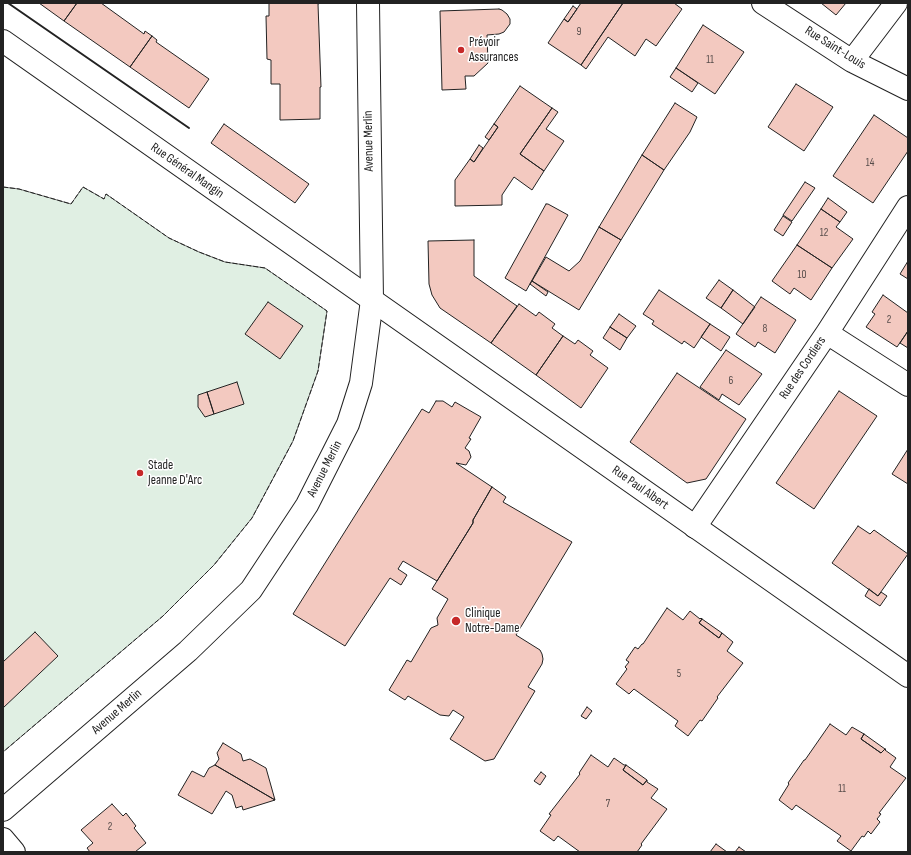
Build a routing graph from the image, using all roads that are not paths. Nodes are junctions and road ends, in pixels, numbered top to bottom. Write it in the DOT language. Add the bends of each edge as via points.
graph roads {
  1 [pos="368,3"];
  2 [pos="763,3"];
  3 [pos="896,3"];
  4 [pos="3,41"];
  5 [pos="852,61"];
  6 [pos="908,90"];
  7 [pos="908,207"];
  8 [pos="372,300"];
  9 [pos="827,333"];
  10 [pos="908,385"];
  11 [pos="695,527"];
  12 [pos="908,676"];
  13 [pos="3,810"];
  14 [pos="3,839"];
  15 [pos="14,852"];
  1 -- 8 [label="street, Avenue Merlin"];
  2 -- 5 [label="street, Rue Saint-Louis"];
  3 -- 5 [label="street"];
  4 -- 8 [label="street, Rue Général Mangin"];
  5 -- 6 [label="street, Rue Saint-Louis"];
  7 -- 9 [label="street, Rue des Cordiers"];
  8 -- 11 [label="street, Rue Paul Albert"];
  8 -- 13 [label="street, Avenue Merlin" via="361,383 348,424 307,505 251,590 188,651"];
  9 -- 10 [label="street"];
  9 -- 11 [label="street, Rue des Cordiers"];
  11 -- 12 [label="street, Rue Paul Albert"];
  14 -- 15 [label="street"];
}
